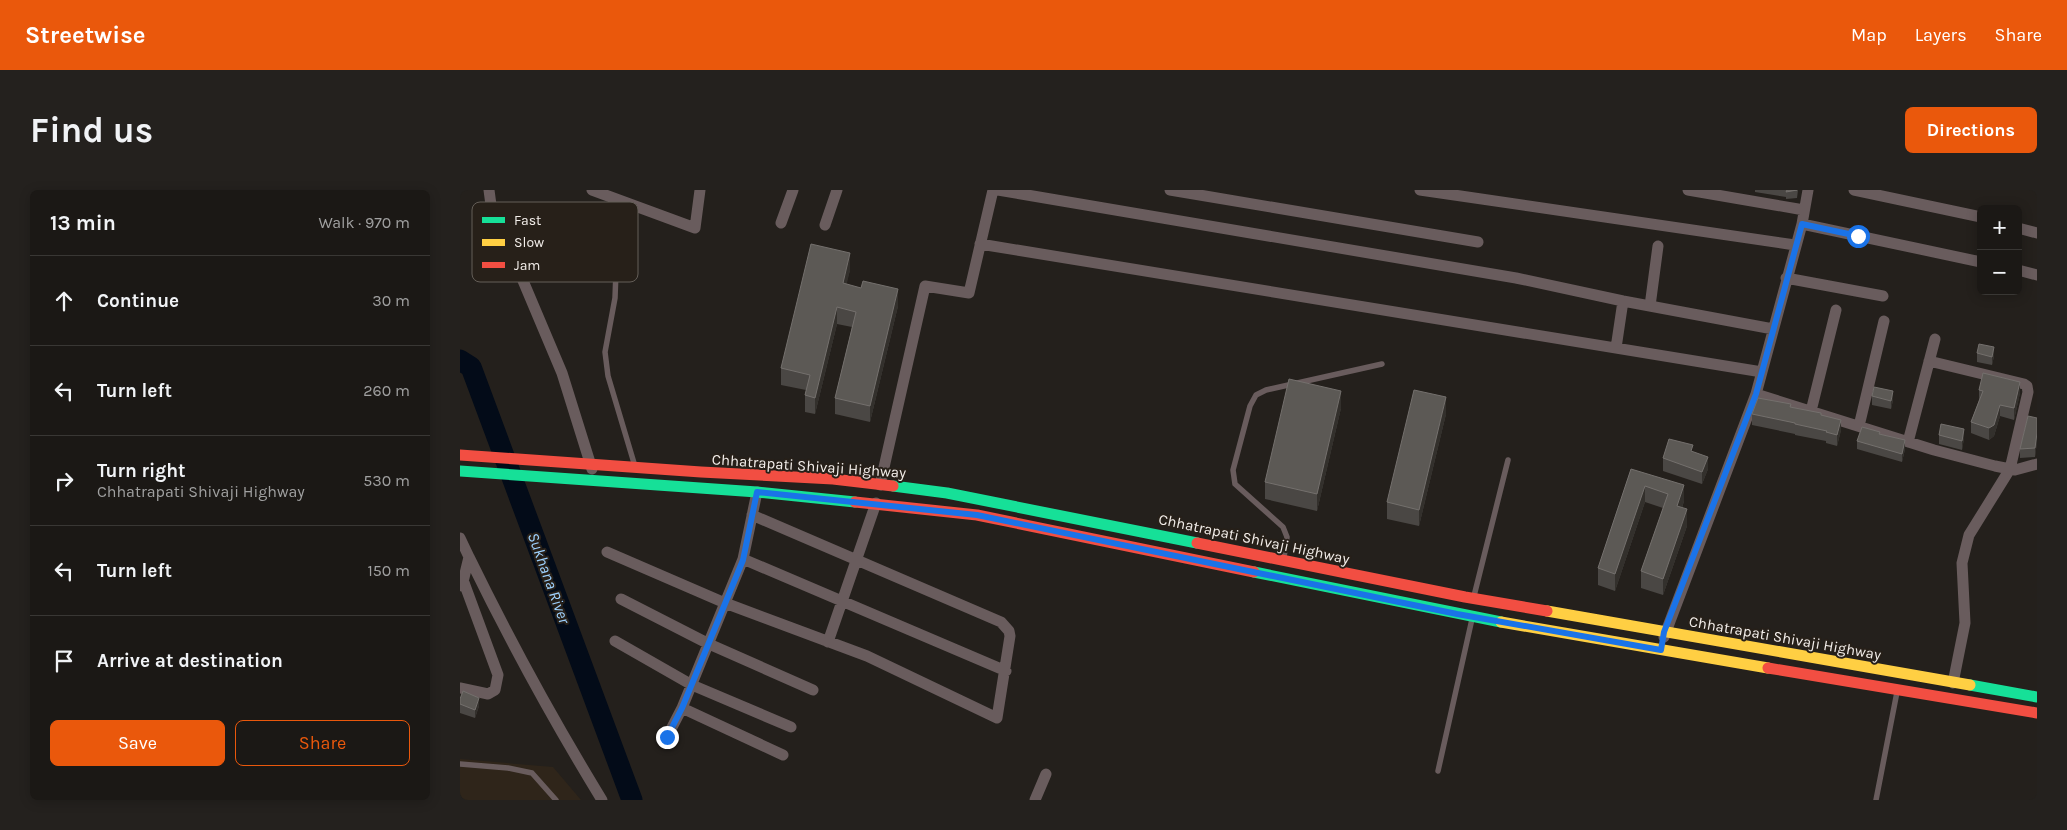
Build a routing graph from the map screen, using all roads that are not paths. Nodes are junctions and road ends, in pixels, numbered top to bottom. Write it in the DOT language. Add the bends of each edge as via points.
graph roads {
  1 [pos="592,190"];
  2 [pos="700,190"];
  3 [pos="792,190"];
  4 [pos="837,190"];
  5 [pos="993,190"];
  6 [pos="998,190"];
  7 [pos="1170,190"];
  8 [pos="1420,190"];
  9 [pos="1688,190"];
  10 [pos="1808,190"];
  11 [pos="1854,190"];
  12 [pos="625,202"];
  13 [pos="638,207"];
  14 [pos="1804,210"];
  15 [pos="1977,216"];
  16 [pos="781,223"];
  17 [pos="825,224"];
  18 [pos="1802,224"];
  19 [pos="2022,229"];
  20 [pos="2037,233"];
  21 [pos="1478,242"];
  22 [pos="980,244"];
  23 [pos="1796,245"];
  24 [pos="1658,246"];
  25 [pos="1977,261"];
  26 [pos="2022,271"];
  27 [pos="2037,275"];
  28 [pos="1786,278"];
  29 [pos="524,282"];
  30 [pos="616,282"];
  31 [pos="1883,296"];
  32 [pos="1623,301"];
  33 [pos="1650,306"];
  34 [pos="1836,310"];
  35 [pos="1884,321"];
  36 [pos="1773,329"];
  37 [pos="1935,338"];
  38 [pos="1616,348"];
  39 [pos="1929,361"];
  40 [pos="1382,364"];
  41 [pos="1762,372"];
  42 [pos="1756,394"];
  43 [pos="1811,411"];
  44 [pos="1859,426"];
  45 [pos="1908,442"];
  46 [pos="460,455"];
  47 [pos="1508,460"];
  48 [pos="590,464"];
  49 [pos="2037,464"];
  50 [pos="635,468"];
  51 [pos="2010,469"];
  52 [pos="460,471"];
  53 [pos="595,479"];
  54 [pos="880,485"];
  55 [pos="757,492"];
  56 [pos="876,503"];
  57 [pos="752,515"];
  58 [pos="460,538"];
  59 [pos="608,552"];
  60 [pos="468,557"];
  61 [pos="856,559"];
  62 [pos="743,560"];
  63 [pos="1283,560"];
  64 [pos="463,580"];
  65 [pos="460,593"];
  66 [pos="621,599"];
  67 [pos="1474,599"];
  68 [pos="842,601"];
  69 [pos="725,604"];
  70 [pos="1472,616"];
  71 [pos="1664,632"];
  72 [pos="616,641"];
  73 [pos="828,642"];
  74 [pos="709,644"];
  75 [pos="1661,650"];
  76 [pos="1006,671"];
  77 [pos="1953,683"];
  78 [pos="692,685"];
  79 [pos="460,688"];
  80 [pos="813,690"];
  81 [pos="1898,690"];
  82 [pos="2037,697"];
  83 [pos="682,708"];
  84 [pos="2037,713"];
  85 [pos="791,727"];
  86 [pos="667,737"];
  87 [pos="783,755"];
  88 [pos="460,764"];
  89 [pos="1438,771"];
  90 [pos="1046,774"];
  91 [pos="1039,798"];
  92 [pos="556,800"];
  93 [pos="602,800"];
  94 [pos="1876,800"];
  1 -- 12 [label="street"];
  2 -- 13 [label="street" via="695,228"];
  3 -- 16 [label="street"];
  4 -- 17 [label="street"];
  5 -- 22 [label="street"];
  6 -- 32 [label="street" via="1516,278"];
  7 -- 21 [label="street"];
  8 -- 23 [label="street"];
  9 -- 14 [label="street"];
  10 -- 14 [label="street"];
  11 -- 15 [label="street"];
  14 -- 18 [label="street"];
  18 -- 23 [label="street"];
  18 -- 25 [label="street"];
  19 -- 20 [label="street"];
  22 -- 38 [label="street"];
  22 -- 54 [label="street" via="969,293 925,286"];
  23 -- 28 [label="street"];
  24 -- 33 [label="street"];
  26 -- 27 [label="street"];
  28 -- 31 [label="street"];
  28 -- 36 [label="street"];
  29 -- 48 [label="street" via="562,373"];
  30 -- 50 [label="lane" via="605,352 608,376"];
  32 -- 33 [label="street"];
  32 -- 38 [label="street"];
  33 -- 36 [label="street"];
  34 -- 43 [label="street"];
  35 -- 44 [label="street"];
  36 -- 41 [label="street"];
  37 -- 39 [label="street"];
  38 -- 41 [label="street"];
  39 -- 45 [label="street"];
  39 -- 51 [label="street" via="2027,386"];
  40 -- 63 [label="lane" via="1256,395 1233,470 1235,484 1283,527 1287,537"];
  41 -- 42 [label="street"];
  42 -- 43 [label="street"];
  42 -- 71 [label="street"];
  43 -- 44 [label="street"];
  44 -- 45 [label="street"];
  45 -- 51 [label="street"];
  46 -- 48 [label="main road, Chhatrapati Shivaji Highway"];
  47 -- 67 [label="lane"];
  48 -- 50 [label="main road, Chhatrapati Shivaji Highway"];
  48 -- 53 [label="street"];
  49 -- 51 [label="street"];
  50 -- 54 [label="main road, Chhatrapati Shivaji Highway"];
  51 -- 77 [label="street" via="1969,536 1964,554 1965,623"];
  52 -- 53 [label="main road, Chhatrapati Shivaji Highway"];
  53 -- 55 [label="main road, Chhatrapati Shivaji Highway"];
  54 -- 63 [label="main road, Chhatrapati Shivaji Highway" via="947,493"];
  55 -- 56 [label="main road, Chhatrapati Shivaji Highway"];
  55 -- 57 [label="street"];
  56 -- 61 [label="street"];
  56 -- 70 [label="main road, Chhatrapati Shivaji Highway" via="977,515"];
  57 -- 61 [label="street"];
  57 -- 62 [label="street"];
  58 -- 60 [label="street"];
  59 -- 69 [label="street"];
  60 -- 64 [label="street"];
  60 -- 93 [label="street" via="510,642"];
  61 -- 68 [label="street"];
  61 -- 76 [label="street" via="1000,622 1009,630 1010,636"];
  62 -- 68 [label="street"];
  62 -- 69 [label="street"];
  63 -- 67 [label="main road, Chhatrapati Shivaji Highway"];
  64 -- 65 [label="street"];
  64 -- 79 [label="street" via="498,675 498,683 496,690 488,694"];
  66 -- 74 [label="street"];
  67 -- 71 [label="main road, Chhatrapati Shivaji Highway"];
  68 -- 73 [label="street"];
  68 -- 76 [label="street"];
  69 -- 73 [label="street"];
  69 -- 74 [label="street"];
  70 -- 75 [label="main road, Chhatrapati Shivaji Highway"];
  70 -- 89 [label="lane"];
  71 -- 75 [label="street"];
  71 -- 77 [label="main road, Chhatrapati Shivaji Highway"];
  72 -- 78 [label="street"];
  73 -- 76 [label="street" via="867,656 997,718"];
  74 -- 78 [label="street"];
  74 -- 80 [label="street"];
  75 -- 81 [label="main road, Chhatrapati Shivaji Highway"];
  77 -- 82 [label="main road, Chhatrapati Shivaji Highway"];
  78 -- 83 [label="street"];
  78 -- 85 [label="street"];
  81 -- 84 [label="main road, Chhatrapati Shivaji Highway"];
  81 -- 94 [label="lane"];
  83 -- 86 [label="street"];
  83 -- 87 [label="street"];
  88 -- 92 [label="lane" via="532,773"];
  90 -- 91 [label="street"];
}
